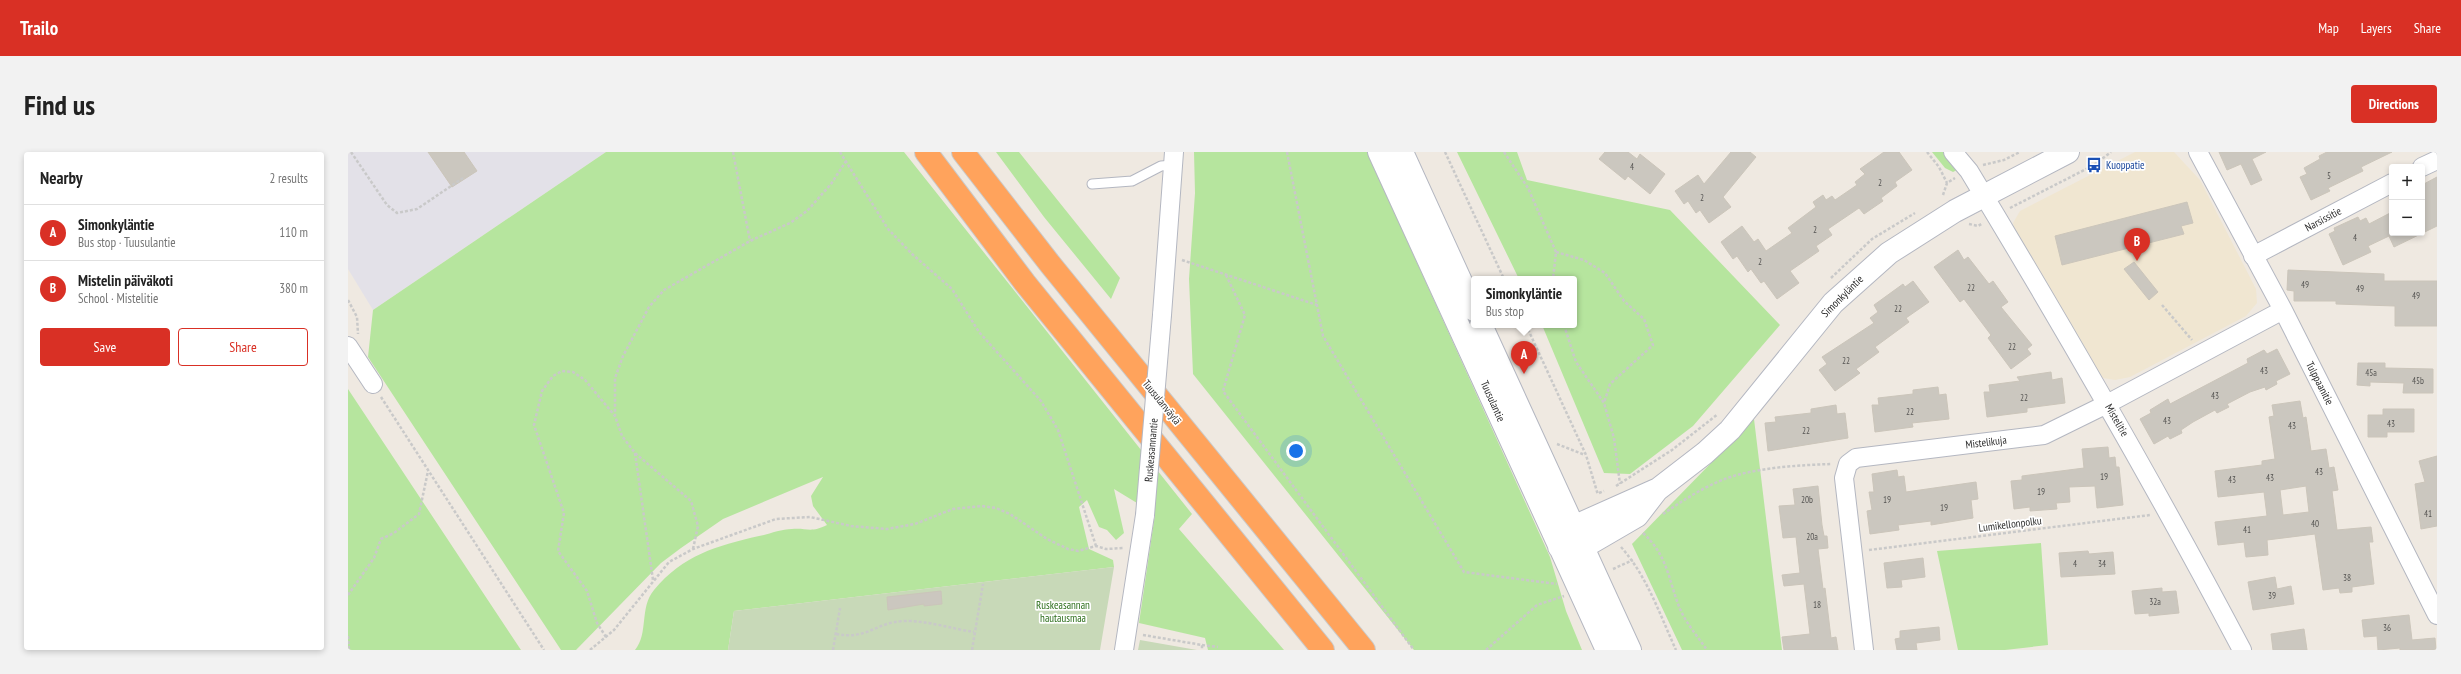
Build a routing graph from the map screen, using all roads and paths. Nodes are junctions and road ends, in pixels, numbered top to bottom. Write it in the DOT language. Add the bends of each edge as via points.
graph roads {
  1 [pos="351,152"];
  2 [pos="733,152"];
  3 [pos="840,152"];
  4 [pos="926,152"];
  5 [pos="963,152"];
  6 [pos="1288,152"];
  7 [pos="1379,152"];
  8 [pos="1402,152"];
  9 [pos="1445,152"];
  10 [pos="1504,152"];
  11 [pos="1927,152"];
  12 [pos="1953,152"];
  13 [pos="2068,152"];
  14 [pos="2111,152"];
  15 [pos="2198,152"];
  16 [pos="1174,158"];
  17 [pos="2437,160"];
  18 [pos="846,161"];
  19 [pos="2425,166"];
  20 [pos="463,178"];
  21 [pos="1947,183"];
  22 [pos="1092,184"];
  23 [pos="2389,185"];
  24 [pos="1984,195"];
  25 [pos="1996,216"];
  26 [pos="1967,223"];
  27 [pos="750,241"];
  28 [pos="1556,252"];
  29 [pos="1167,255"];
  30 [pos="2253,256"];
  31 [pos="1226,275"];
  32 [pos="1503,276"];
  33 [pos="1553,276"];
  34 [pos="1471,303"];
  35 [pos="1317,305"];
  36 [pos="2162,305"];
  37 [pos="2283,310"];
  38 [pos="1482,328"];
  39 [pos="1527,328"];
  40 [pos="1565,328"];
  41 [pos="348,346"];
  42 [pos="2203,353"];
  43 [pos="373,384"];
  44 [pos="1604,403"];
  45 [pos="2107,404"];
  46 [pos="615,416"];
  47 [pos="1553,440"];
  48 [pos="635,452"];
  49 [pos="1586,455"];
  50 [pos="1848,464"];
  51 [pos="428,470"];
  52 [pos="1620,484"];
  53 [pos="1658,490"];
  54 [pos="2170,512"];
  55 [pos="1601,514"];
  56 [pos="1657,518"];
  57 [pos="1573,527"];
  58 [pos="1640,530"];
  59 [pos="1625,541"];
  60 [pos="1096,546"];
  61 [pos="1559,547"];
  62 [pos="1582,548"];
  63 [pos="693,549"];
  64 [pos="1141,549"];
  65 [pos="1853,552"];
  66 [pos="653,580"];
  67 [pos="983,584"];
  68 [pos="1577,586"];
  69 [pos="348,596"];
  70 [pos="840,608"];
  71 [pos="2437,615"];
  72 [pos="974,632"];
  73 [pos="1127,632"];
  74 [pos="836,634"];
  75 [pos="348,636"];
  76 [pos="606,637"];
  77 [pos="1202,645"];
  78 [pos="1218,647"];
  79 [pos="349,650"];
  80 [pos="544,650"];
  81 [pos="590,650"];
  82 [pos="833,650"];
  83 [pos="972,650"];
  84 [pos="1124,650"];
  85 [pos="1202,650"];
  86 [pos="1323,650"];
  87 [pos="1364,650"];
  88 [pos="1414,650"];
  89 [pos="1486,650"];
  90 [pos="1607,650"];
  91 [pos="1630,650"];
  92 [pos="1676,650"];
  93 [pos="1707,650"];
  94 [pos="1864,650"];
  95 [pos="2242,650"];
  1 -- 20 [label="path" via="387,206 397,213 417,209"];
  2 -- 27 [label="path"];
  3 -- 18 [label="path"];
  4 -- 86 [label="highway" via="1025,283"];
  5 -- 87 [label="highway, Tuusulanväylä" via="1050,264"];
  6 -- 35 [label="path"];
  7 -- 61 [label="main road, Tuusulantie"];
  8 -- 34 [label="main road"];
  9 -- 32 [label="path"];
  10 -- 28 [label="path" via="1528,188"];
  11 -- 21 [label="path"];
  12 -- 24 [label="street"];
  13 -- 24 [label="main road, Simonkyläntie"];
  14 -- 25 [label="path" via="2094,165 2022,200"];
  15 -- 30 [label="street, Tulppaanitie"];
  16 -- 22 [label="lane" via="1132,181"];
  16 -- 29 [label="street, Ruskeasannantie"];
  17 -- 19 [label="street"];
  18 -- 27 [label="path" via="831,184 807,211 790,223"];
  18 -- 60 [label="path" via="888,229 952,289 978,332 1041,402 1058,430"];
  23 -- 30 [label="street, Narsissitie"];
  24 -- 25 [label="street, Mistelitie"];
  24 -- 53 [label="main road, Simonkyläntie" via="1916,234 1860,277 1803,338 1730,430"];
  25 -- 26 [label="path" via="1978,226"];
  25 -- 45 [label="street, Mistelitie"];
  27 -- 46 [label="path" via="664,290 649,307 615,378"];
  28 -- 33 [label="path"];
  28 -- 44 [label="path" via="1584,260 1605,273 1624,301 1644,319 1653,345 1610,384"];
  29 -- 31 [label="path"];
  29 -- 64 [label="street, Ruskeasannantie, bridge"];
  30 -- 37 [label="street, Tulppaanitie"];
  31 -- 35 [label="path"];
  31 -- 88 [label="path" via="1245,315 1222,392"];
  35 -- 68 [label="path" via="1323,336 1464,572"];
  36 -- 42 [label="path"];
  37 -- 42 [label="street, Mistelikuja"];
  37 -- 71 [label="street, Tulppaanitie"];
  38 -- 57 [label="main road, Tuusulantie"];
  39 -- 49 [label="path"];
  40 -- 44 [label="path" via="1576,362"];
  41 -- 43 [label="street"];
  42 -- 45 [label="street, Mistelikuja"];
  43 -- 51 [label="path"];
  44 -- 52 [label="path" via="1614,438"];
  45 -- 50 [label="street, Mistelikuja" via="2044,435 1856,458"];
  45 -- 54 [label="street, Mistelitie"];
  46 -- 48 [label="path" via="622,436"];
  46 -- 76 [label="path" via="585,380 573,372 562,371 553,376 542,391 534,425 564,513 558,551 586,591 597,623"];
  47 -- 49 [label="path" via="1558,446"];
  48 -- 63 [label="path" via="691,501 698,526"];
  48 -- 66 [label="path"];
  49 -- 55 [label="path" via="1599,493 1596,503"];
  50 -- 56 [label="path" via="1793,466 1736,475 1689,497"];
  50 -- 65 [label="street" via="1844,478"];
  51 -- 69 [label="path" via="419,514 394,533 381,539 374,558"];
  51 -- 80 [label="path"];
  53 -- 55 [label="main road, Simonkyläntie"];
  53 -- 62 [label="main road, Simonkyläntie" via="1637,516"];
  54 -- 65 [label="path, Lumikellonpolku"];
  54 -- 95 [label="street, Mistelitie"];
  55 -- 57 [label="main road, Simonkyläntie"];
  57 -- 61 [label="main road"];
  57 -- 62 [label="main road, Tuusulantie"];
  58 -- 93 [label="path" via="1656,545 1667,569 1680,610"];
  59 -- 92 [label="path" via="1620,545 1633,560"];
  60 -- 63 [label="path" via="1078,551 1068,549 996,508 967,506 915,524 887,529 851,526 810,517 782,518"];
  60 -- 64 [label="path" via="1106,549"];
  61 -- 62 [label="main road"];
  61 -- 68 [label="main road, Tuusulantie"];
  62 -- 91 [label="main road, Tuusulantie"];
  63 -- 66 [label="path" via="669,562"];
  64 -- 73 [label="street, Ruskeasannantie"];
  65 -- 94 [label="street"];
  66 -- 76 [label="path" via="635,606"];
  67 -- 72 [label="path"];
  68 -- 89 [label="path" via="1566,596 1537,605"];
  68 -- 90 [label="main road, Tuusulantie"];
  70 -- 74 [label="path"];
  72 -- 74 [label="path" via="905,621 888,623 856,636"];
  72 -- 83 [label="path"];
  73 -- 77 [label="path"];
  73 -- 84 [label="street, Ruskeasannantie"];
  74 -- 82 [label="path"];
  75 -- 79 [label="path"];
  76 -- 81 [label="path"];
  77 -- 78 [label="path"];
  77 -- 85 [label="path"];
}
